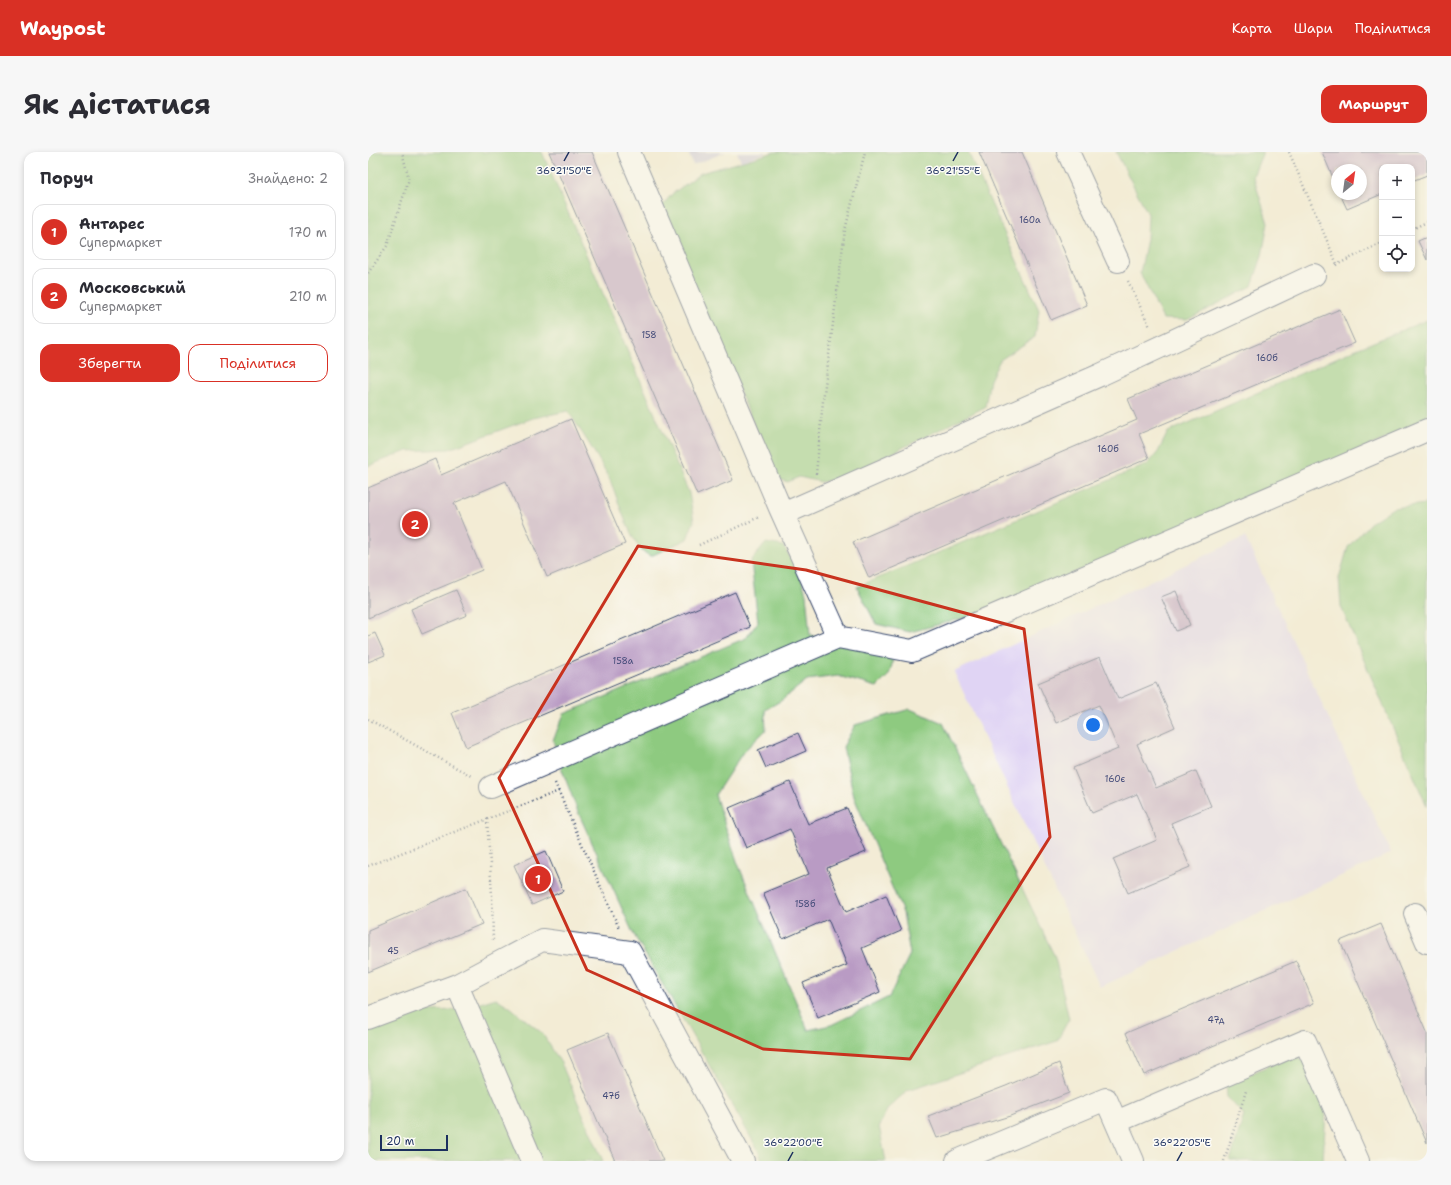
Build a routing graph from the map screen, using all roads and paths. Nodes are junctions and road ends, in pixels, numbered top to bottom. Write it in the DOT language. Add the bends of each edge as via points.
graph roads {
  1 [pos="402,152"];
  2 [pos="629,152"];
  3 [pos="865,152"];
  4 [pos="1068,152"];
  5 [pos="1289,152"];
  6 [pos="1427,222"];
  7 [pos="1415,228"];
  8 [pos="1379,244"];
  9 [pos="1118,261"];
  10 [pos="1337,264"];
  11 [pos="368,273"];
  12 [pos="1314,275"];
  13 [pos="1160,347"];
  14 [pos="1427,430"];
  15 [pos="814,500"];
  16 [pos="781,511"];
  17 [pos="699,545"];
  18 [pos="838,637"];
  19 [pos="368,719"];
  20 [pos="546,763"];
  21 [pos="491,786"];
  22 [pos="559,791"];
  23 [pos="487,819"];
  24 [pos="368,866"];
  25 [pos="1415,914"];
  26 [pos="1427,942"];
  27 [pos="630,952"];
  28 [pos="493,966"];
  29 [pos="457,985"];
  30 [pos="368,1018"];
  31 [pos="1255,1062"];
  32 [pos="1116,1122"];
  33 [pos="532,1161"];
  34 [pos="744,1161"];
  35 [pos="957,1161"];
  36 [pos="1133,1161"];
  37 [pos="1224,1161"];
  38 [pos="1358,1161"];
  1 -- 11 [label="path" via="409,179 387,246"];
  2 -- 16 [label="lane"];
  3 -- 15 [label="path" via="845,230 823,401"];
  4 -- 9 [label="lane"];
  5 -- 10 [label="path"];
  6 -- 7 [label="path"];
  8 -- 10 [label="path"];
  9 -- 13 [label="path"];
  10 -- 12 [label="path"];
  12 -- 13 [label="lane"];
  13 -- 15 [label="lane"];
  14 -- 18 [label="lane" via="912,651"];
  15 -- 16 [label="lane"];
  16 -- 17 [label="path"];
  16 -- 18 [label="lane"];
  18 -- 20 [label="lane"];
  19 -- 21 [label="path"];
  20 -- 21 [label="lane"];
  20 -- 22 [label="path"];
  22 -- 23 [label="path"];
  22 -- 27 [label="path"];
  23 -- 24 [label="path"];
  23 -- 28 [label="path"];
  25 -- 26 [label="lane"];
  27 -- 28 [label="lane" via="542,940"];
  27 -- 34 [label="lane"];
  28 -- 29 [label="lane"];
  29 -- 30 [label="lane"];
  29 -- 33 [label="lane"];
  31 -- 32 [label="lane"];
  31 -- 37 [label="path"];
  31 -- 38 [label="lane" via="1306,1041"];
  32 -- 35 [label="lane" via="1106,1099"];
  32 -- 36 [label="lane"];
}
